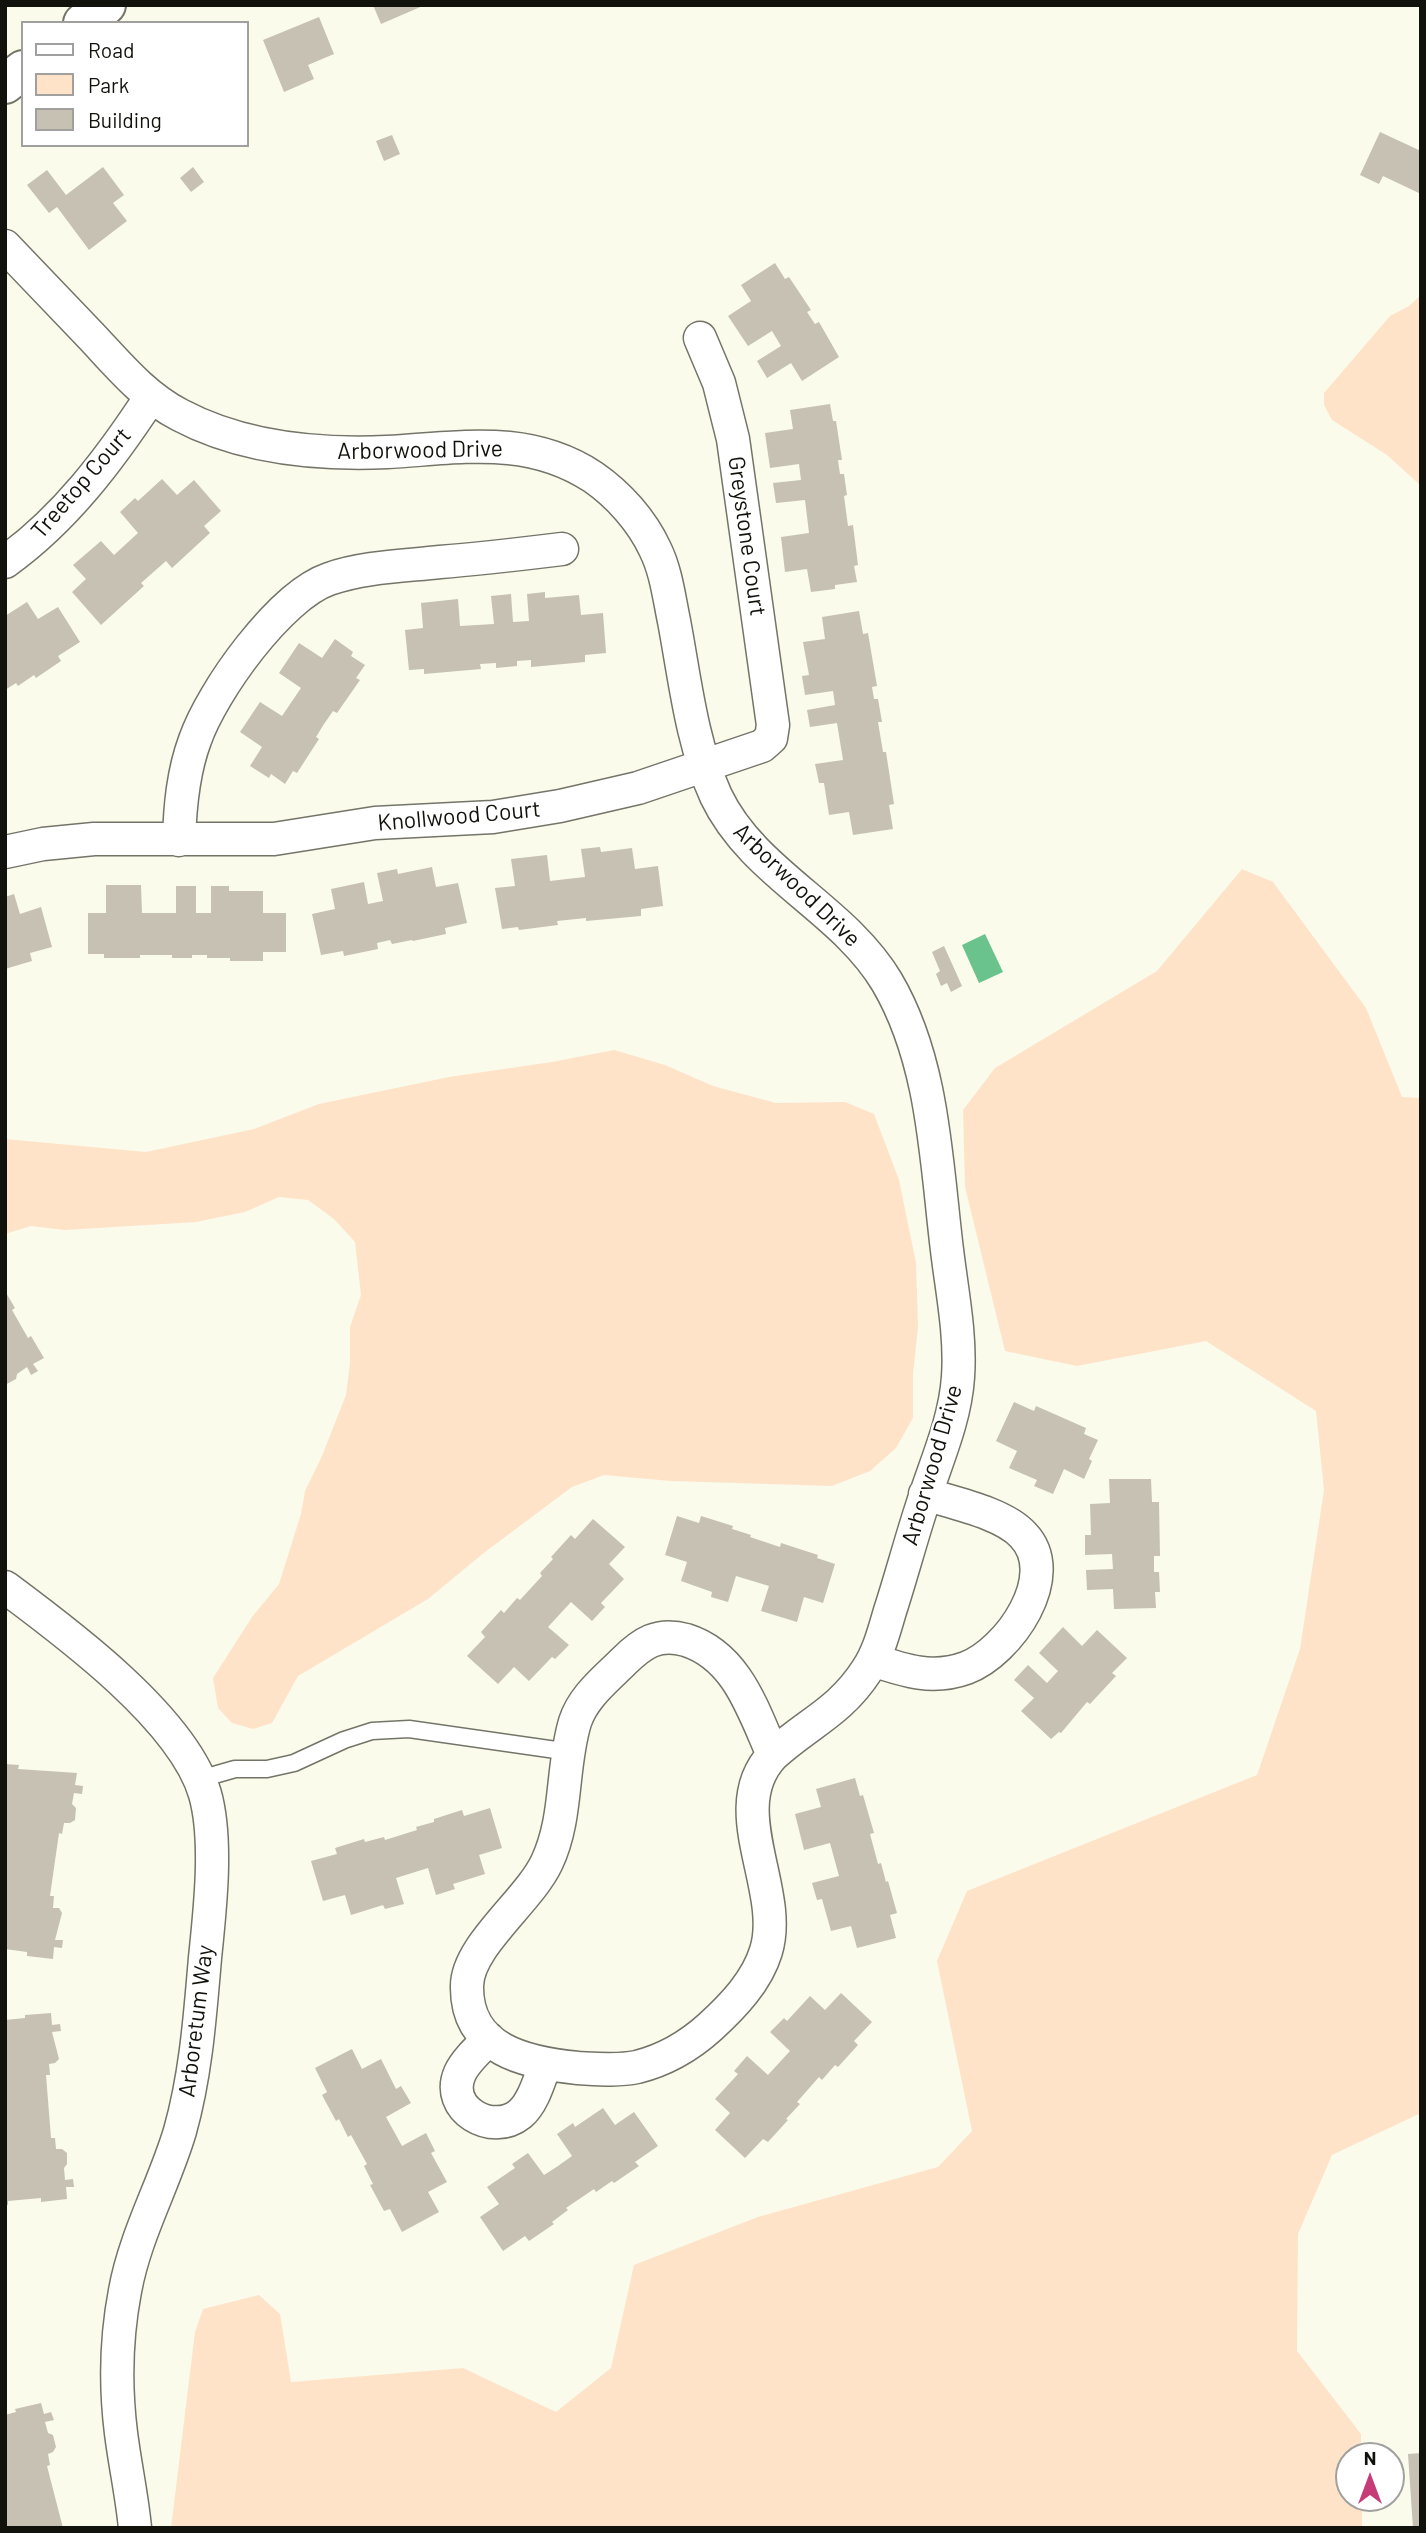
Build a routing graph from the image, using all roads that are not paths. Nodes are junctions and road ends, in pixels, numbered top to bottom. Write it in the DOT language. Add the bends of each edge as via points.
graph roads {
  1 [pos="106,5"];
  2 [pos="86,21"];
  3 [pos="21,72"];
  4 [pos="5,84"];
  5 [pos="5,246"];
  6 [pos="700,338"];
  7 [pos="150,398"];
  8 [pos="562,550"];
  9 [pos="5,562"];
  10 [pos="771,738"];
  11 [pos="704,765"];
  12 [pos="179,839"];
  13 [pos="5,852"];
  14 [pos="925,1494"];
  15 [pos="5,1587"];
  16 [pos="873,1660"];
  17 [pos="570,1752"];
  18 [pos="773,1755"];
  19 [pos="200,1779"];
  20 [pos="489,2039"];
  21 [pos="545,2065"];
  22 [pos="135,2528"];
  1 -- 2 [label="street"];
  3 -- 4 [label="street"];
  5 -- 7 [label="street, Arborwood Drive"];
  6 -- 10 [label="street, Greystone Court" via="716,374 733,439 773,725"];
  7 -- 9 [label="street, Treetop Court" via="76,496"];
  7 -- 11 [label="street, Arborwood Drive" via="219,432 282,447 382,452 503,446 546,455 593,478 632,513 658,556"];
  8 -- 12 [label="street" via="363,571 330,578 302,593 277,615 240,662 200,727 187,768"];
  10 -- 11 [label="street, Knollwood Court" via="762,746"];
  11 -- 12 [label="street, Knollwood Court" via="598,798 493,817 374,823 274,839"];
  11 -- 14 [label="street, Arborwood Drive" via="724,812 745,840 877,966 895,997 918,1059 932,1123 958,1356 954,1405"];
  12 -- 13 [label="street, Knollwood Court" via="94,839"];
  14 -- 16 [label="street, Arborwood Drive"];
  14 -- 16 [label="street" via="994,1517 1020,1532 1035,1557 1033,1588 1021,1620 1000,1645 973,1665 921,1674"];
  15 -- 19 [label="street, Arboretum Way" via="134,1693"];
  16 -- 18 [label="street, Arborwood Drive" via="831,1712"];
  17 -- 18 [label="street, Arborwood Drive" via="578,1715 593,1692 643,1644 672,1637 710,1651 731,1670"];
  17 -- 19 [label="lane" via="409,1729 372,1731 294,1763 235,1769"];
  17 -- 20 [label="street, Arborwood Drive" via="563,1808 547,1863 469,1969 470,2012"];
  18 -- 21 [label="street, Arborwood Drive" via="758,1778 754,1802 770,1924 768,1947 742,1994 709,2028 659,2060 614,2070"];
  19 -- 22 [label="street, Arboretum Way" via="212,1854 195,2065 179,2133 132,2264 119,2330 119,2408"];
  20 -- 21 [label="street, Arborwood Drive" via="516,2057"];
  20 -- 21 [label="street" via="463,2067 457,2087 463,2106 481,2120 501,2122 519,2115"];
}
